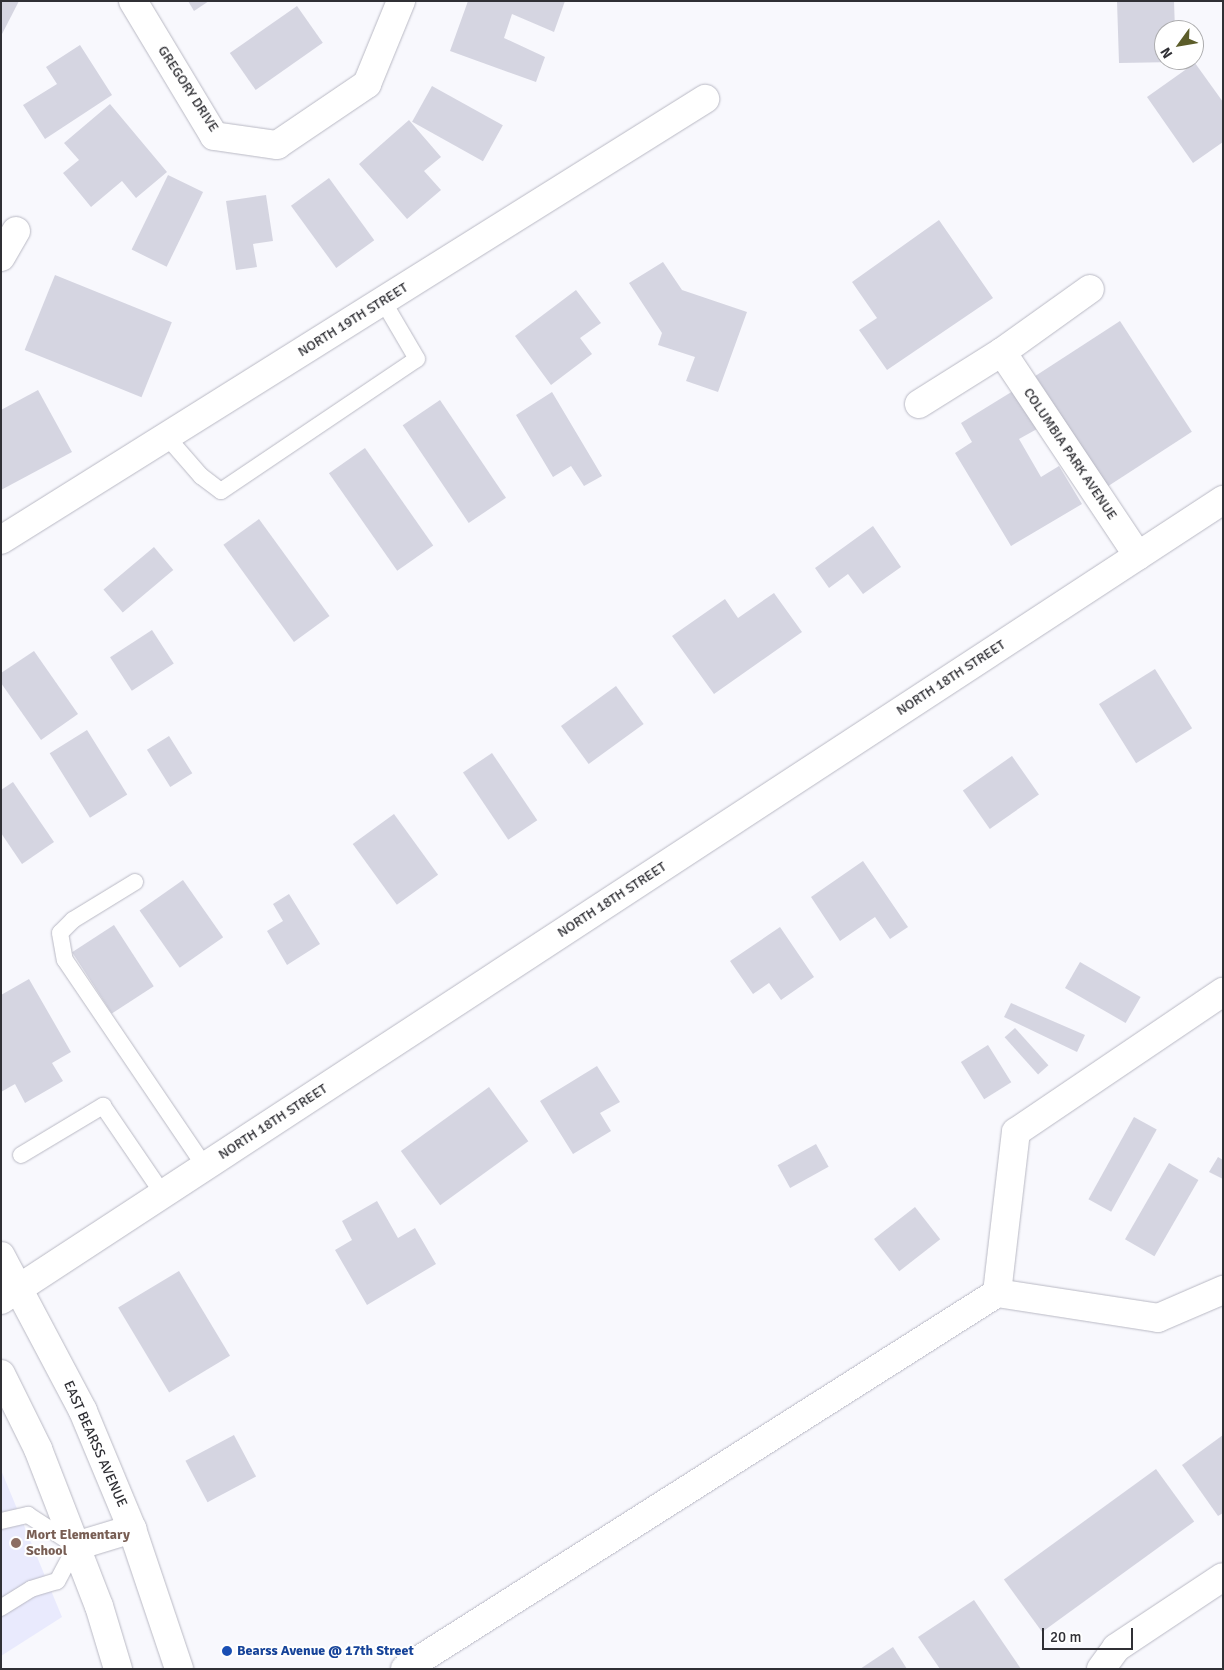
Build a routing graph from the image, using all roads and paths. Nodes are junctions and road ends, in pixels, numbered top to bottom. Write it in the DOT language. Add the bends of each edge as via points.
graph roads {
  1 [pos="133,1"];
  2 [pos="401,1"];
  3 [pos="705,100"];
  4 [pos="16,231"];
  5 [pos="1,257"];
  6 [pos="1090,289"];
  7 [pos="383,301"];
  8 [pos="1002,352"];
  9 [pos="919,404"];
  10 [pos="167,437"];
  11 [pos="1223,500"];
  12 [pos="1,540"];
  13 [pos="1138,556"];
  14 [pos="134,882"];
  15 [pos="1223,992"];
  16 [pos="21,1154"];
  17 [pos="205,1167"];
  18 [pos="163,1194"];
  19 [pos="1,1256"];
  20 [pos="1223,1290"];
  21 [pos="997,1293"];
  22 [pos="11,1294"];
  23 [pos="5,1389"];
  24 [pos="1,1521"];
  25 [pos="132,1529"];
  26 [pos="76,1546"];
  27 [pos="1223,1577"];
  28 [pos="1,1608"];
  29 [pos="118,1669"];
  30 [pos="179,1669"];
  31 [pos="405,1669"];
  32 [pos="1101,1669"];
  1 -- 2 [label="street, GREGORY DRIVE" via="214,136 277,145 367,84"];
  3 -- 7 [label="street, NORTH 19TH STREET"];
  4 -- 5 [label="street"];
  6 -- 8 [label="street"];
  7 -- 10 [label="street, NORTH 19TH STREET"];
  7 -- 10 [label="lane" via="417,358 221,491 201,476"];
  8 -- 9 [label="street"];
  8 -- 13 [label="street, COLUMBIA PARK AVENUE"];
  10 -- 12 [label="street, NORTH 19TH STREET"];
  11 -- 13 [label="street, NORTH 18TH STREET"];
  13 -- 17 [label="street, NORTH 18TH STREET"];
  14 -- 17 [label="lane" via="73,920 60,933 65,960"];
  15 -- 21 [label="street" via="1016,1132"];
  16 -- 18 [label="lane" via="103,1106"];
  17 -- 18 [label="street, NORTH 18TH STREET"];
  18 -- 22 [label="street, NORTH 18TH STREET"];
  19 -- 22 [label="street, EAST BEARSS AVENUE"];
  20 -- 21 [label="street" via="1158,1318"];
  21 -- 31 [label="street"];
  22 -- 25 [label="street, EAST BEARSS AVENUE" via="83,1411"];
  23 -- 26 [label="street" via="38,1449"];
  24 -- 26 [label="lane" via="28,1515"];
  25 -- 26 [label="street"];
  25 -- 30 [label="street, EAST BEARSS AVENUE"];
  26 -- 28 [label="lane" via="57,1581 31,1590"];
  26 -- 29 [label="street"];
  27 -- 32 [label="street" via="1116,1648"];
}
